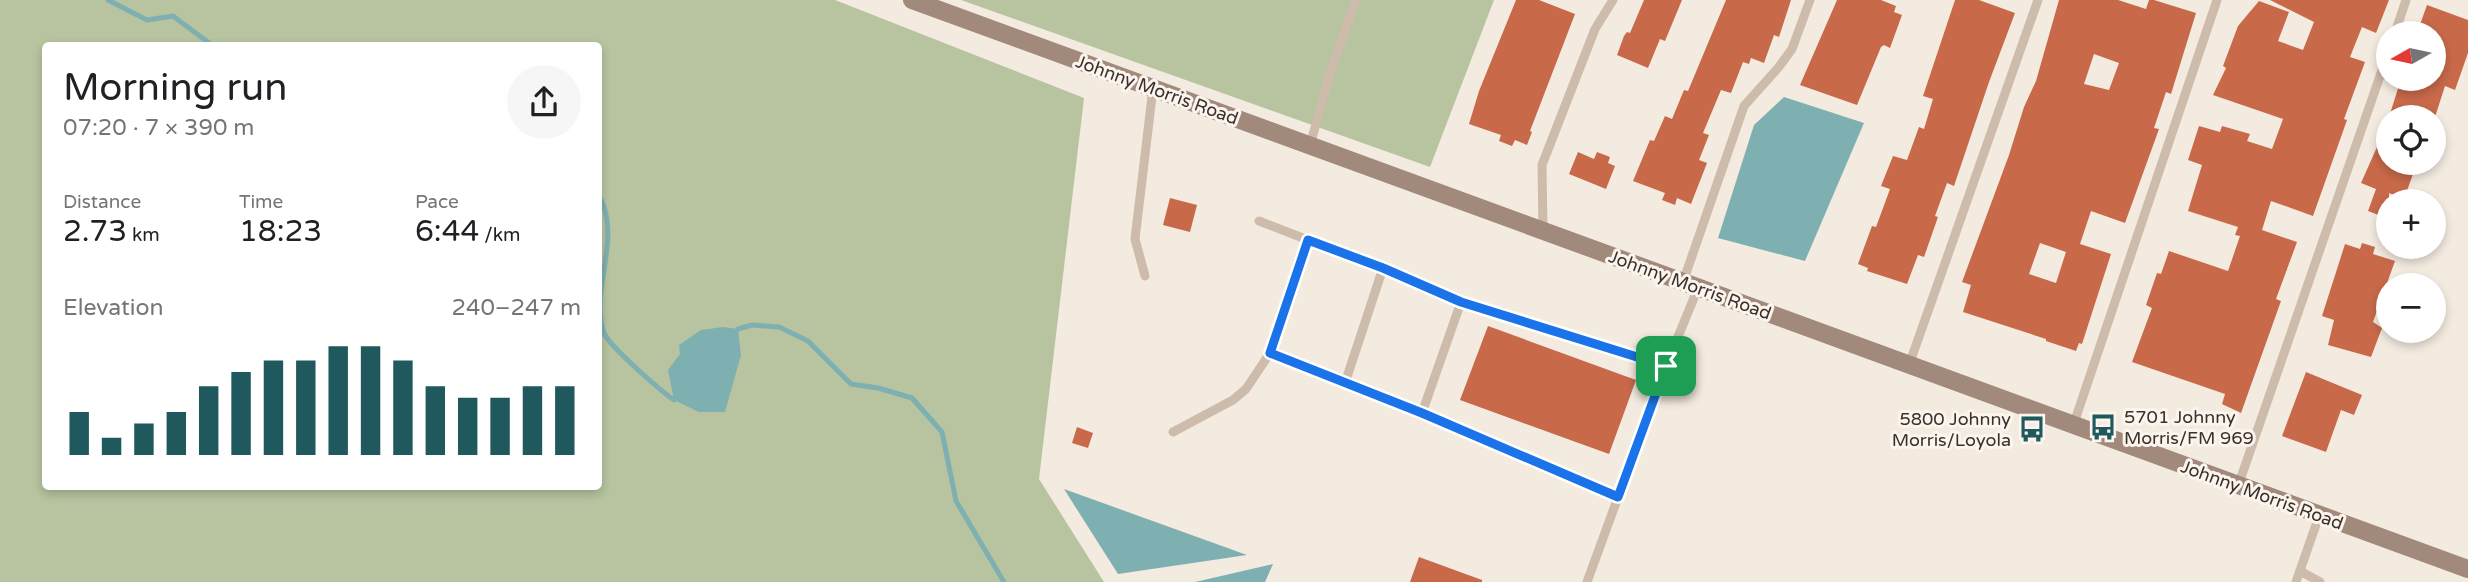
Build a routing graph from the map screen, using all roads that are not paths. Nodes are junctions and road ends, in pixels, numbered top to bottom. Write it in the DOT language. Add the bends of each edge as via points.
graph roads {
  1 [pos="912,0"];
  2 [pos="1356,0"];
  3 [pos="1613,0"];
  4 [pos="1810,0"];
  5 [pos="2038,0"];
  6 [pos="2217,0"];
  7 [pos="2406,0"];
  8 [pos="2399,21"];
  9 [pos="1153,88"];
  10 [pos="2376,88"];
  11 [pos="1310,146"];
  12 [pos="1259,220"];
  13 [pos="1543,231"];
  14 [pos="1308,240"];
  15 [pos="1383,268"];
  16 [pos="1144,276"];
  17 [pos="1691,286"];
  18 [pos="1461,302"];
  19 [pos="1270,353"];
  20 [pos="1909,365"];
  21 [pos="1666,366"];
  22 [pos="1345,383"];
  23 [pos="1422,413"];
  24 [pos="2073,426"];
  25 [pos="1173,432"];
  26 [pos="2238,486"];
  27 [pos="1618,497"];
  28 [pos="2319,516"];
  29 [pos="2468,569"];
  30 [pos="2300,571"];
  31 [pos="1587,582"];
  32 [pos="2296,582"];
  33 [pos="2320,582"];
  1 -- 9 [label="street, Johnny Morris Road"];
  2 -- 11 [label="lane"];
  3 -- 13 [label="lane" via="1595,29 1542,165"];
  4 -- 17 [label="lane" via="1792,49 1744,106"];
  5 -- 20 [label="lane"];
  6 -- 24 [label="lane"];
  7 -- 8 [label="lane"];
  9 -- 11 [label="street, Johnny Morris Road"];
  9 -- 16 [label="lane" via="1135,239"];
  10 -- 26 [label="lane"];
  11 -- 13 [label="street, Johnny Morris Road"];
  12 -- 14 [label="lane"];
  13 -- 17 [label="street, Johnny Morris Road"];
  14 -- 15 [label="lane"];
  14 -- 19 [label="lane"];
  15 -- 18 [label="lane"];
  15 -- 22 [label="lane"];
  17 -- 20 [label="street, Johnny Morris Road"];
  17 -- 21 [label="lane"];
  18 -- 21 [label="lane"];
  18 -- 23 [label="lane"];
  19 -- 22 [label="lane"];
  19 -- 25 [label="lane" via="1233,400"];
  20 -- 24 [label="street, Johnny Morris Road"];
  21 -- 27 [label="lane"];
  22 -- 23 [label="lane"];
  23 -- 27 [label="lane"];
  24 -- 26 [label="street, Johnny Morris Road"];
  26 -- 28 [label="street, Johnny Morris Road"];
  27 -- 31 [label="lane"];
  28 -- 29 [label="street, Johnny Morris Road"];
  28 -- 30 [label="lane"];
  30 -- 32 [label="lane"];
  30 -- 33 [label="lane"];
}
